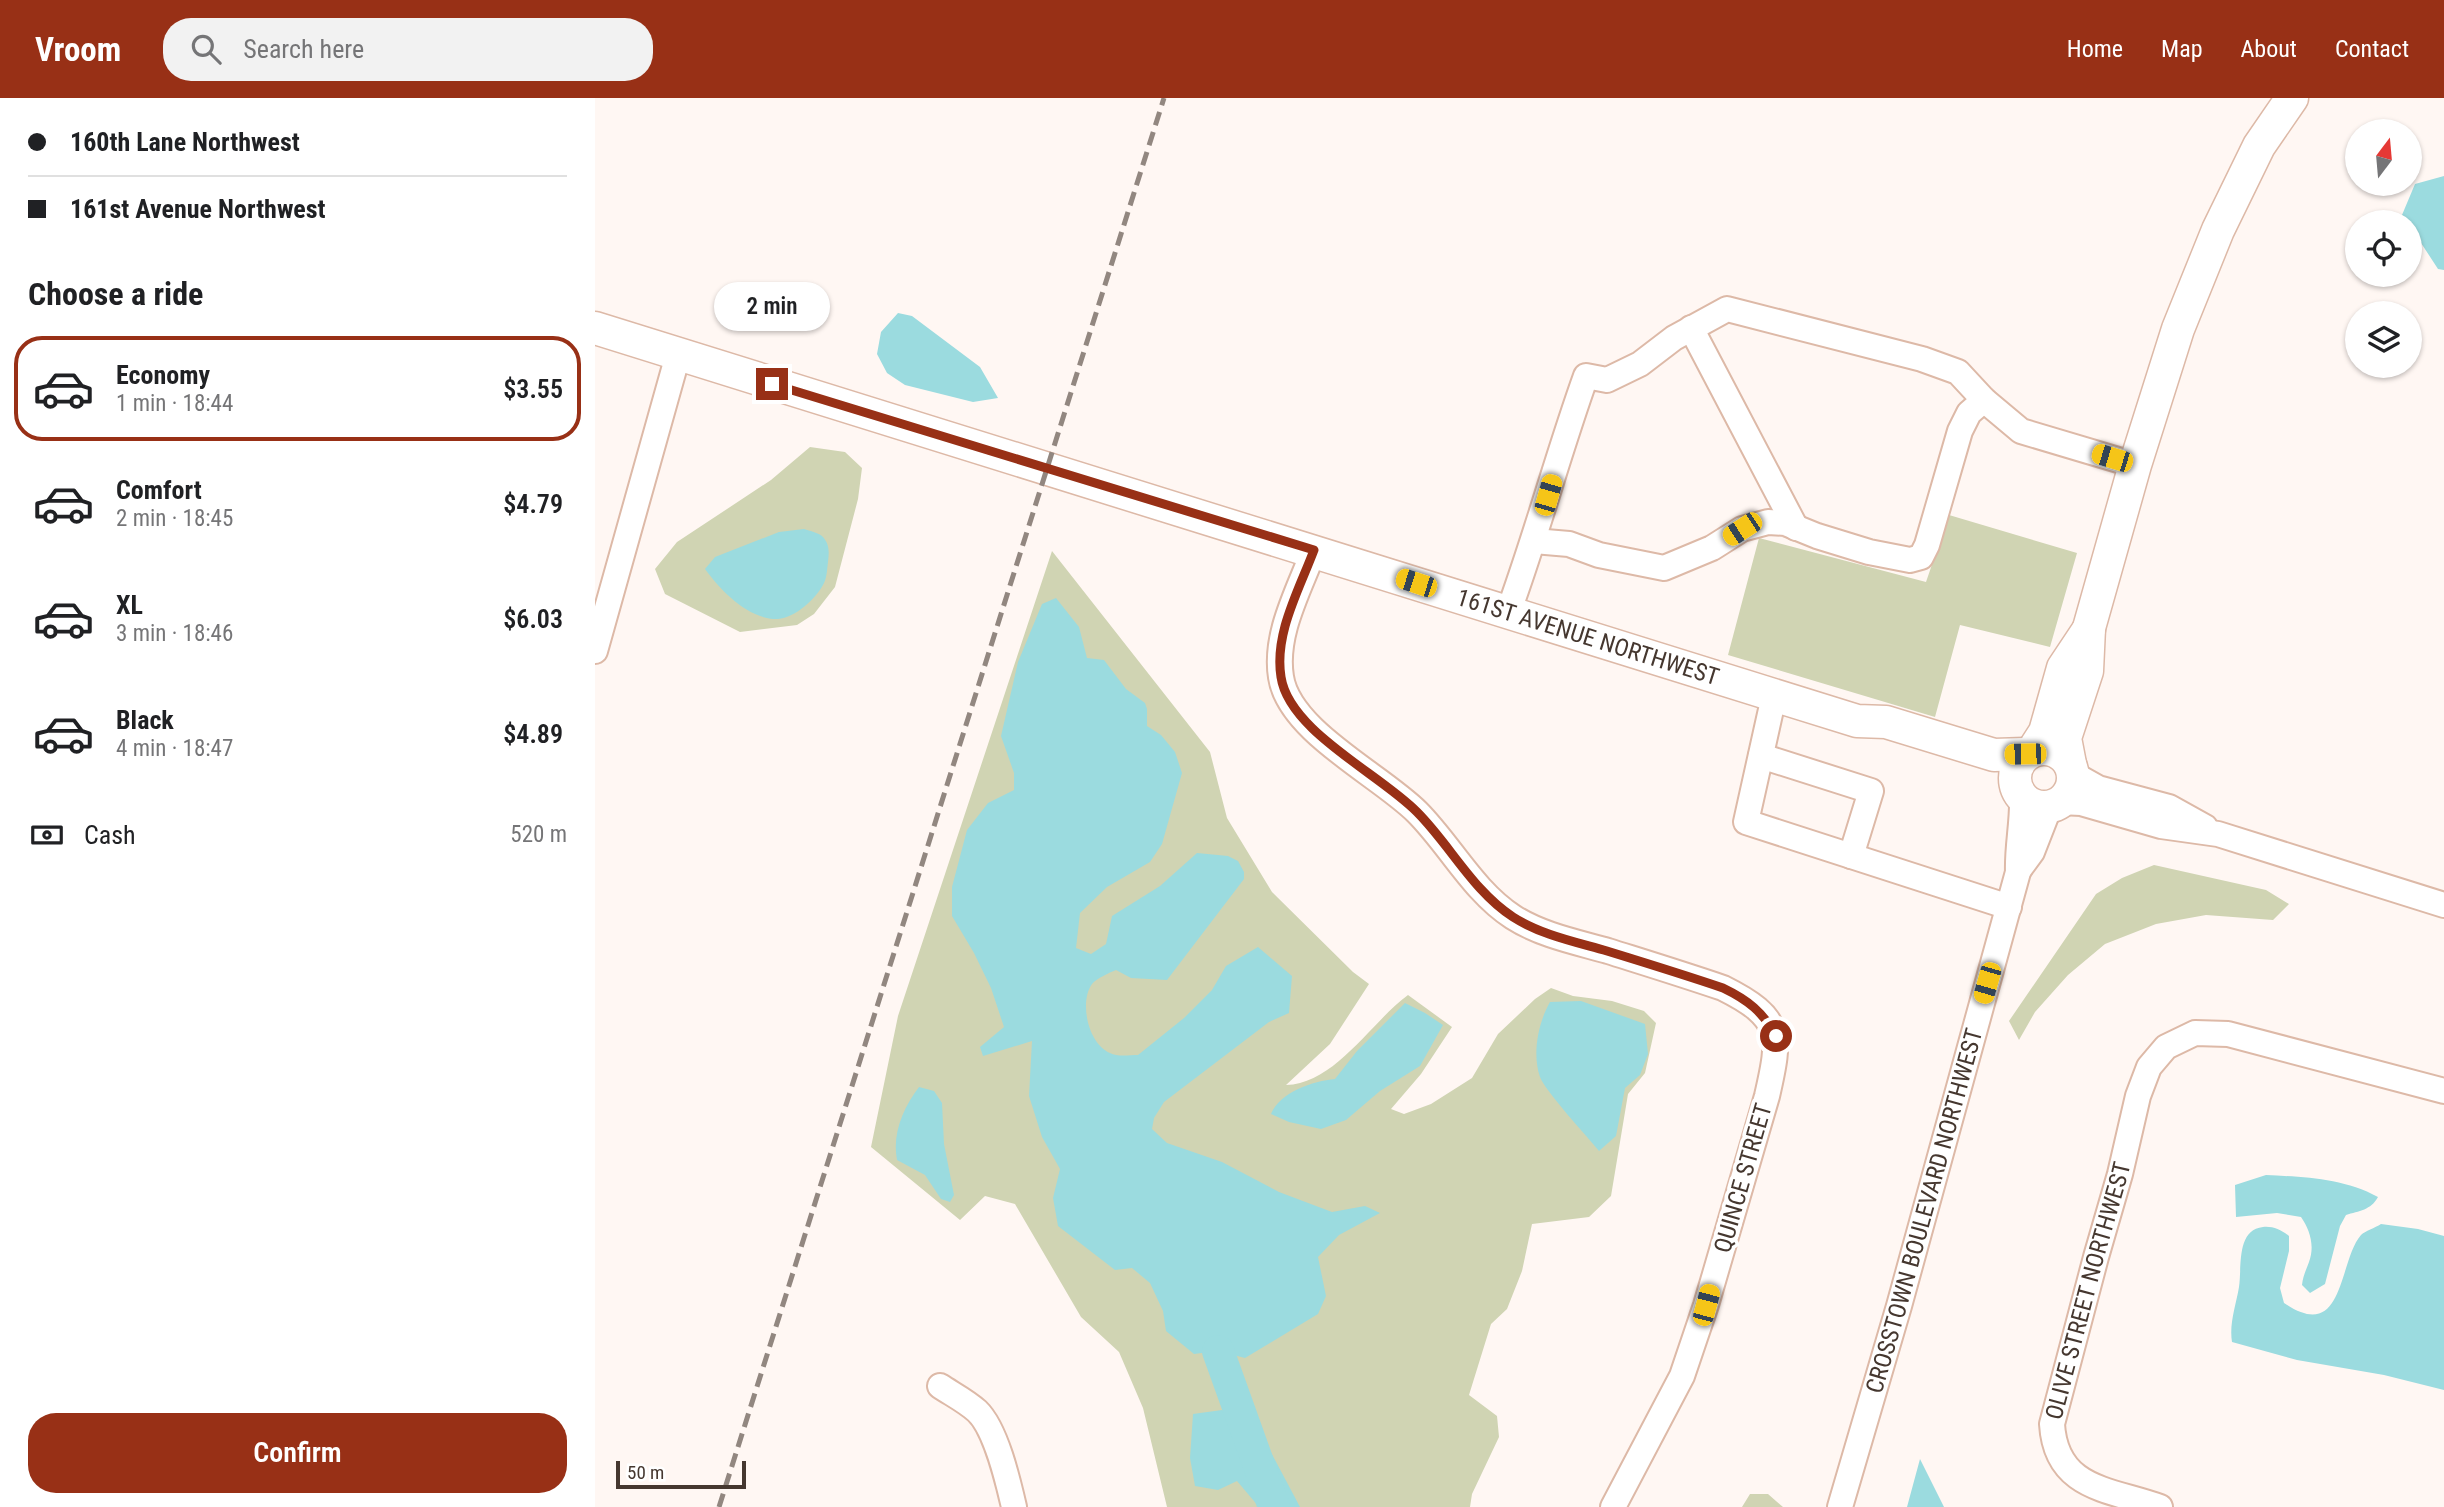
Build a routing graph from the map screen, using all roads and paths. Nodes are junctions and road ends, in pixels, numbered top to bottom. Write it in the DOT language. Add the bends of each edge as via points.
graph roads {
  1 [pos="2292,98"];
  2 [pos="595,328"];
  3 [pos="1691,328"];
  4 [pos="678,355"];
  5 [pos="1984,400"];
  6 [pos="2135,465"];
  7 [pos="1796,528"];
  8 [pos="1534,541"];
  9 [pos="1314,550"];
  10 [pos="1508,613"];
  11 [pos="2089,628"];
  12 [pos="595,651"];
  13 [pos="1774,696"];
  14 [pos="1857,721"];
  15 [pos="2029,752"];
  16 [pos="1761,756"];
  17 [pos="2071,769"];
  18 [pos="2037,799"];
  19 [pos="2218,834"];
  20 [pos="1851,856"];
  21 [pos="2444,905"];
  22 [pos="2009,907"];
  23 [pos="2444,1091"];
  24 [pos="940,1386"];
  25 [pos="1014,1507"];
  26 [pos="1613,1507"];
  27 [pos="1840,1507"];
  28 [pos="2160,1507"];
  1 -- 6 [label="main road" via="2259,146 2218,230 2178,328"];
  2 -- 4 [label="main road, 161ST AVENUE NORTHWEST"];
  3 -- 5 [label="street" via="1727,309 1794,325 1958,372"];
  3 -- 7 [label="street"];
  3 -- 8 [label="street" via="1640,364 1607,380 1586,376"];
  4 -- 9 [label="main road, 161ST AVENUE NORTHWEST"];
  4 -- 12 [label="street"];
  5 -- 6 [label="street" via="2021,431"];
  5 -- 7 [label="street" via="1969,413 1960,431 1921,557 1910,560 1869,552"];
  6 -- 11 [label="main road"];
  7 -- 8 [label="street" via="1768,522 1742,529 1712,548 1664,568 1569,544"];
  8 -- 10 [label="street"];
  9 -- 10 [label="main road, 161ST AVENUE NORTHWEST"];
  9 -- 26 [label="street, QUINCE STREET" via="1279,653 1289,701 1324,739 1418,812 1485,894 1513,917 1548,933 1723,988 1748,1000 1766,1017 1776,1036 1767,1096 1682,1376"];
  10 -- 13 [label="main road, 161ST AVENUE NORTHWEST"];
  11 -- 15 [label="main road" via="2063,668 2045,732"];
  11 -- 17 [label="main road" via="2087,671 2065,738"];
  13 -- 14 [label="main road, 161ST AVENUE NORTHWEST"];
  13 -- 16 [label="street"];
  14 -- 15 [label="main road, 161ST AVENUE NORTHWEST" via="1886,723 1994,755"];
  14 -- 18 [label="main road, 161ST AVENUE NORTHWEST" via="1888,741 1986,774"];
  15 -- 17 [label="main road" via="2054,750"];
  15 -- 18 [label="main road" via="2014,780"];
  16 -- 20 [label="street" via="1746,822"];
  16 -- 20 [label="street" via="1871,791"];
  17 -- 18 [label="main road" via="2068,795"];
  17 -- 19 [label="street" via="2098,788 2169,807"];
  18 -- 19 [label="street" via="2081,803 2161,826"];
  18 -- 22 [label="street, CROSSTOWN BOULEVARD NORTHWEST" via="2022,813 2018,872"];
  19 -- 21 [label="street"];
  20 -- 22 [label="street"];
  22 -- 27 [label="street, CROSSTOWN BOULEVARD NORTHWEST"];
  23 -- 28 [label="street, OLIVE STREET NORTHWEST" via="2228,1034 2196,1033 2167,1047 2149,1068 2052,1424 2058,1454 2069,1471 2087,1485"];
  24 -- 25 [label="street" via="977,1411 985,1423 1004,1464"];
}
